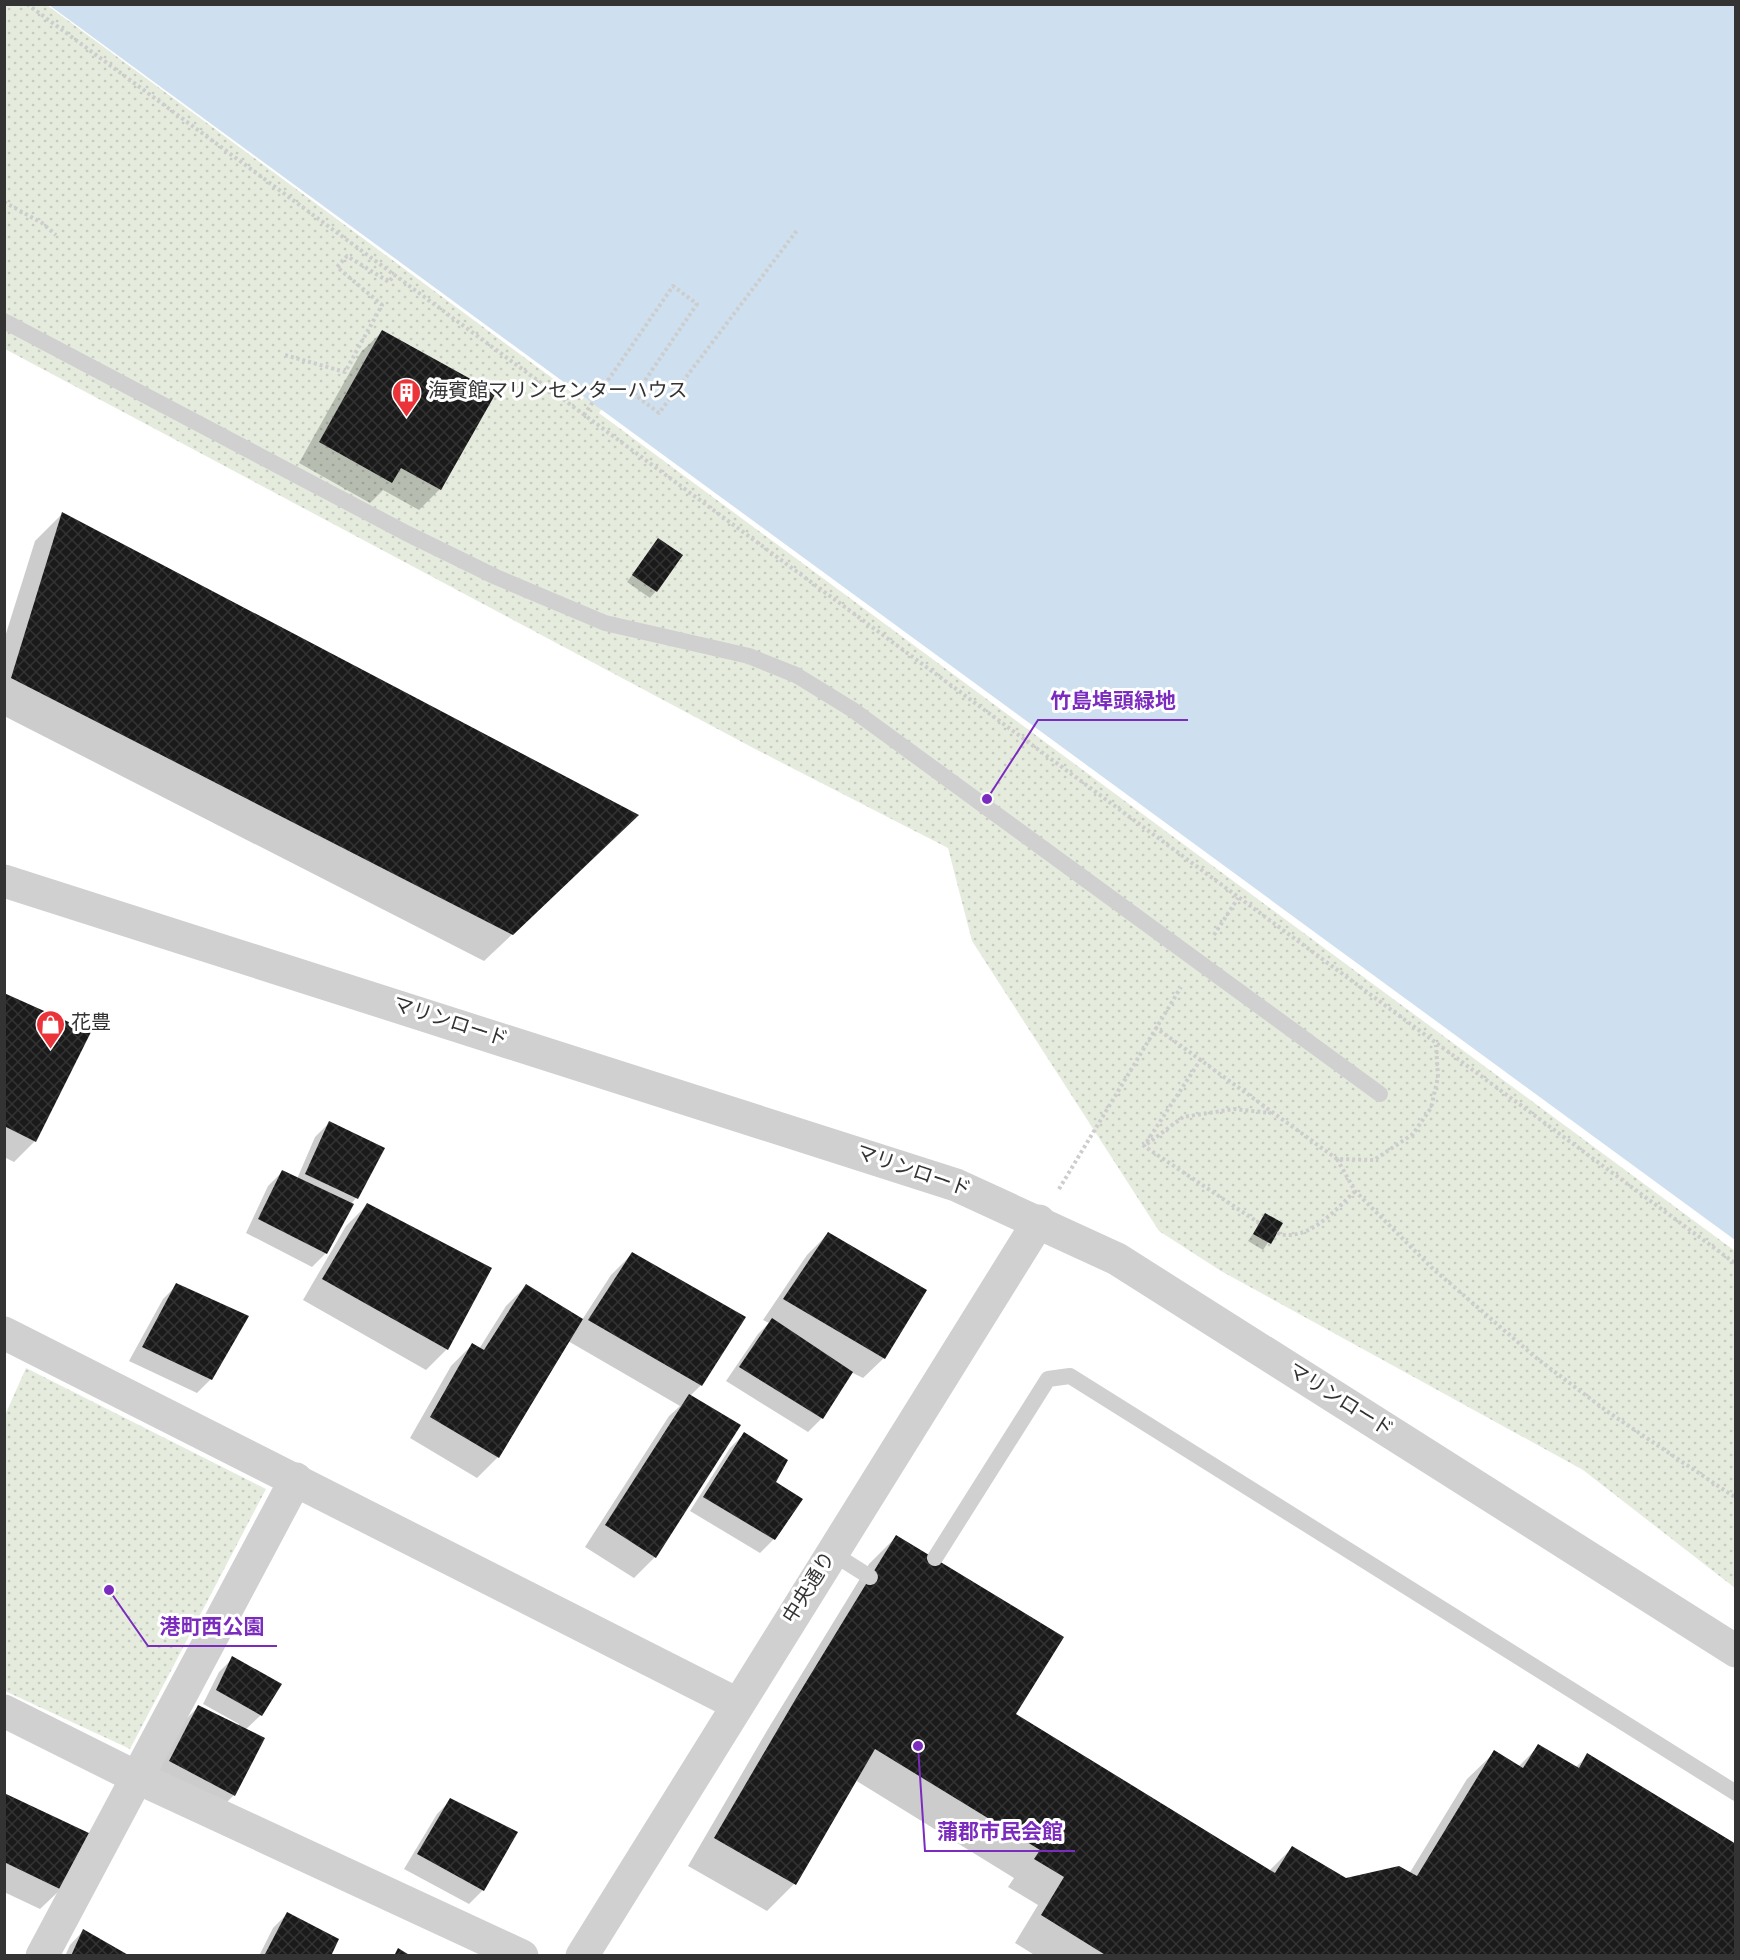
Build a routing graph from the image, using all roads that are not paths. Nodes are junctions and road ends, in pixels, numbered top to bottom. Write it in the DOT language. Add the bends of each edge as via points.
graph roads {
  1 [pos="4,321"];
  2 [pos="4,881"];
  3 [pos="1380,1094"];
  4 [pos="1039,1221"];
  5 [pos="4,1333"];
  6 [pos="296,1479"];
  7 [pos="832,1553"];
  8 [pos="935,1558"];
  9 [pos="870,1577"];
  10 [pos="1736,1651"];
  11 [pos="737,1704"];
  12 [pos="4,1712"];
  13 [pos="136,1777"];
  14 [pos="1736,1793"];
  15 [pos="42,1956"];
  16 [pos="522,1956"];
  17 [pos="582,1956"];
  1 -- 3 [label="lane" via="496,577 605,623 749,656 796,675 853,710"];
  2 -- 4 [label="street, マリンロード" via="956,1185"];
  4 -- 7 [label="street, 中央通り"];
  4 -- 10 [label="street, マリンロード" via="1117,1260"];
  5 -- 6 [label="street"];
  6 -- 11 [label="street"];
  6 -- 13 [label="street"];
  7 -- 9 [label="lane"];
  7 -- 11 [label="street, 中央通り"];
  8 -- 14 [label="lane" via="1048,1379 1070,1376"];
  11 -- 17 [label="street, 中央通り"];
  12 -- 13 [label="street"];
  13 -- 15 [label="street"];
  13 -- 16 [label="street"];
}
